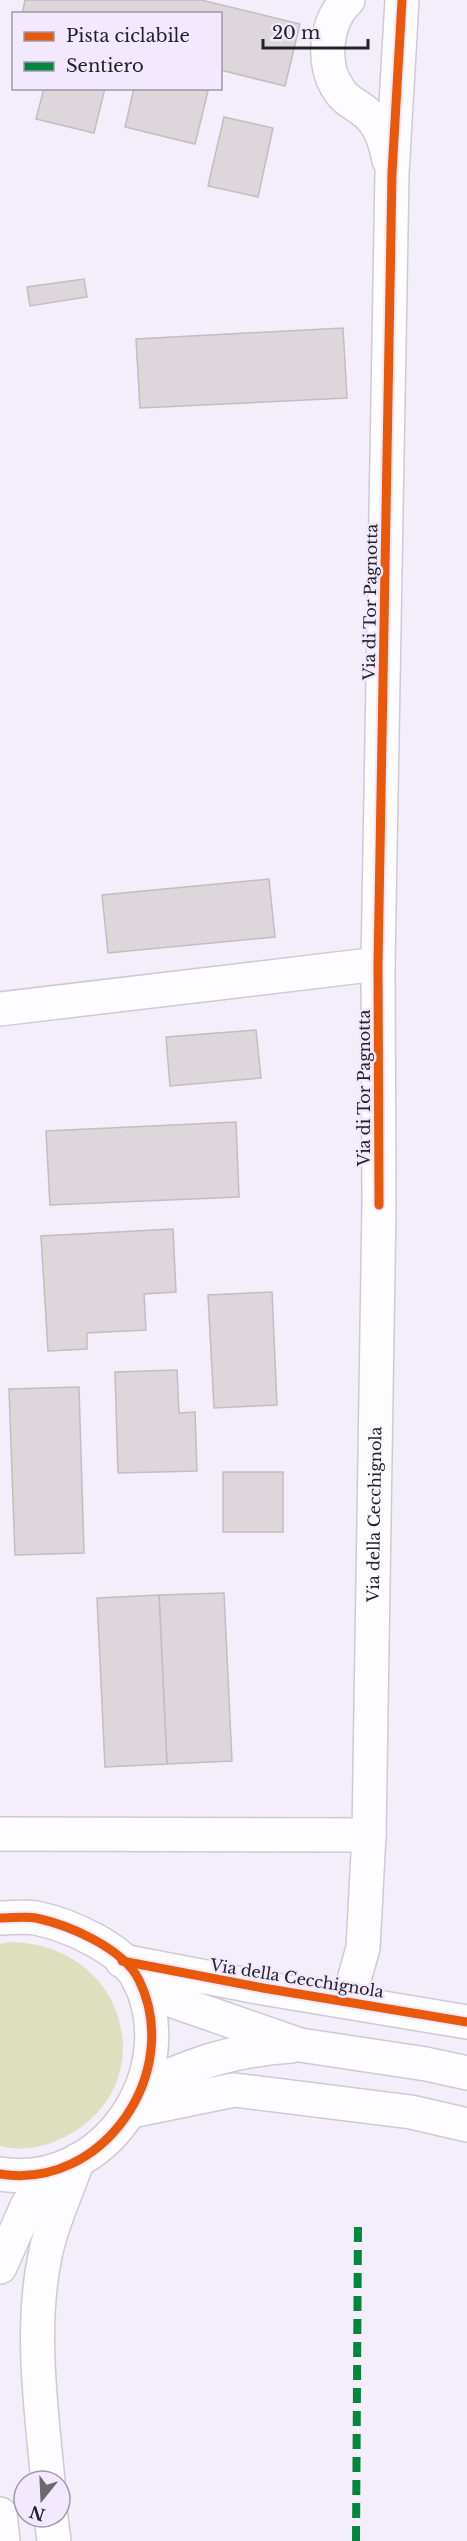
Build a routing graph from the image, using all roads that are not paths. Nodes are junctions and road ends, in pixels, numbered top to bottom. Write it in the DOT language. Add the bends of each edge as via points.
graph roads {
  1 [pos="348,0"];
  2 [pos="402,0"];
  3 [pos="392,173"];
  4 [pos="378,964"];
  5 [pos="0,1009"];
  6 [pos="379,1205"];
  7 [pos="0,1834"];
  8 [pos="369,1835"];
  9 [pos="0,1918"];
  10 [pos="130,1970"];
  11 [pos="348,2001"];
  12 [pos="467,2022"];
  13 [pos="300,2045"];
  14 [pos="467,2073"];
  15 [pos="137,2099"];
  16 [pos="467,2125"];
  17 [pos="66,2166"];
  18 [pos="0,2174"];
  19 [pos="0,2267"];
  20 [pos="47,2469"];
  21 [pos="0,2514"];
  22 [pos="3,2541"];
  1 -- 3 [label="street, Via di Tor Pagnotta" via="331,26 330,67 338,90 367,113 382,133"];
  2 -- 3 [label="street, Via di Tor Pagnotta"];
  3 -- 4 [label="street, Via di Tor Pagnotta"];
  4 -- 5 [label="street"];
  4 -- 6 [label="street, Via di Tor Pagnotta"];
  6 -- 8 [label="street, Via della Cecchignola"];
  7 -- 8 [label="street"];
  8 -- 11 [label="street, Via della Cecchignola" via="363,1948"];
  9 -- 10 [label="street" via="34,1918 71,1929 98,1941"];
  10 -- 11 [label="street, Via della Cecchignola"];
  10 -- 13 [label="street" via="176,2002"];
  10 -- 15 [label="street" via="150,2015 152,2048"];
  11 -- 12 [label="street, Via della Cecchignola"];
  13 -- 14 [label="street"];
  13 -- 15 [label="street" via="254,2049 195,2063"];
  15 -- 16 [label="street" via="234,2090 411,2112"];
  15 -- 17 [label="street" via="115,2133"];
  17 -- 18 [label="street" via="19,2177"];
  17 -- 19 [label="street" via="28,2204"];
  17 -- 20 [label="street" via="45,2256 36,2362"];
  21 -- 22 [label="street"];
}
